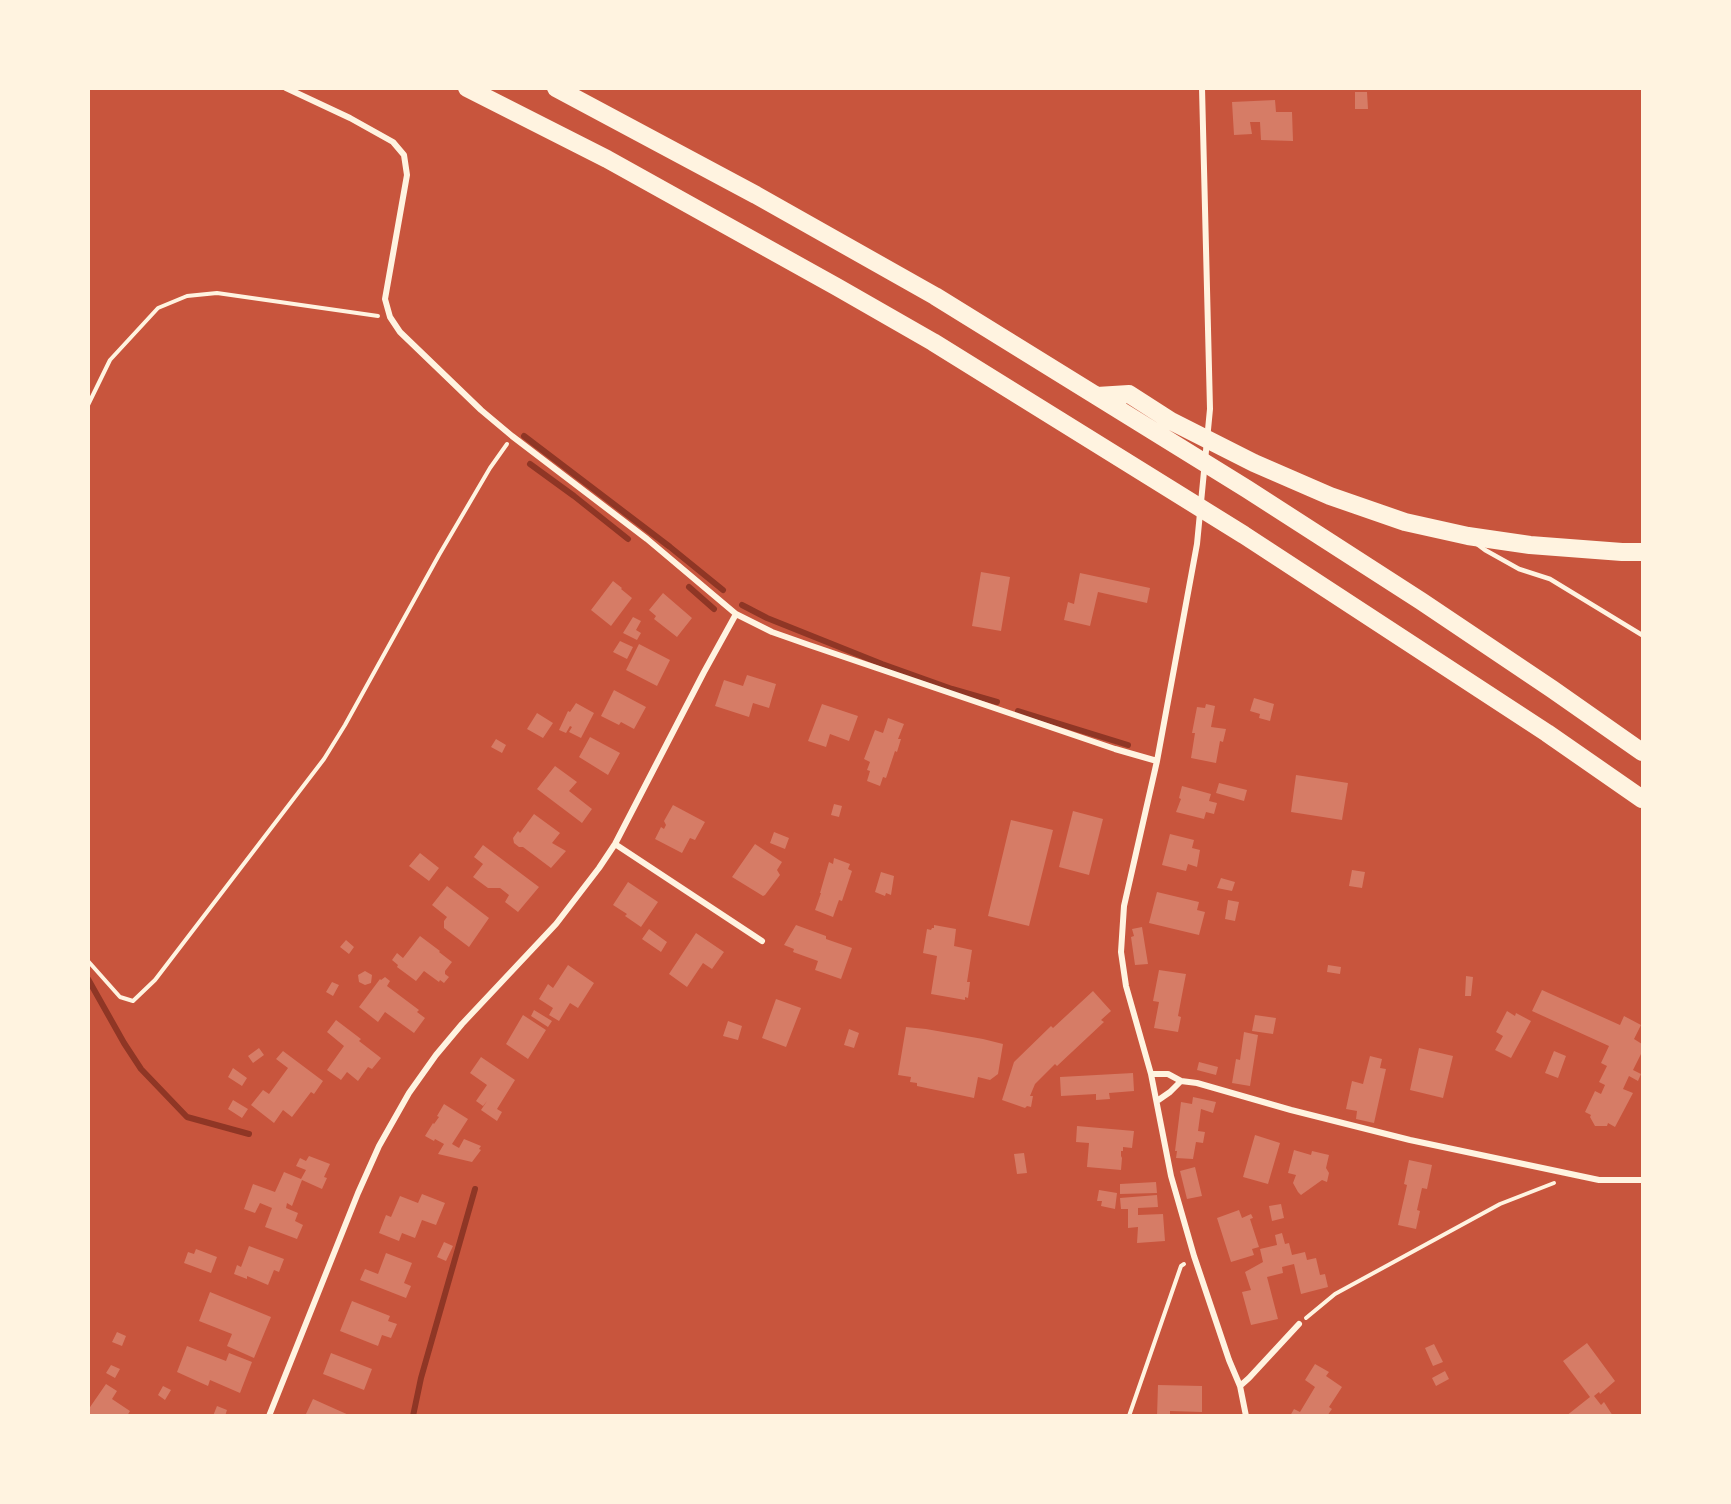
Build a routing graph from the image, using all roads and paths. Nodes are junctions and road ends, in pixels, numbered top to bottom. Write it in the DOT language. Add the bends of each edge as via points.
graph roads {
  1 [pos="286,88"];
  2 [pos="466,88"];
  3 [pos="556,88"];
  4 [pos="1202,88"];
  5 [pos="390,317"];
  6 [pos="88,405"];
  7 [pos="1166,428"];
  8 [pos="512,436"];
  9 [pos="1467,536"];
  10 [pos="1642,552"];
  11 [pos="736,614"];
  12 [pos="1642,634"];
  13 [pos="1642,752"];
  14 [pos="1157,761"];
  15 [pos="1642,799"];
  16 [pos="615,844"];
  17 [pos="762,941"];
  18 [pos="88,961"];
  19 [pos="1151,1074"];
  20 [pos="1181,1081"];
  21 [pos="1157,1101"];
  22 [pos="1576,1175"];
  23 [pos="1642,1180"];
  24 [pos="1194,1256"];
  25 [pos="1299,1324"];
  26 [pos="1240,1386"];
  27 [pos="269,1416"];
  28 [pos="1129,1416"];
  29 [pos="1246,1416"];
  1 -- 5 [label="street" via="393,142 404,155 407,175 385,299"];
  2 -- 15 [label="highway" via="607,159 933,342 1244,535"];
  3 -- 7 [label="highway" via="935,296 1097,396"];
  4 -- 14 [label="street" via="1210,409 1197,544"];
  5 -- 6 [label="path" via="217,293 187,296 158,308 110,360"];
  5 -- 8 [label="street" via="400,332"];
  7 -- 9 [label="highway" via="1330,496 1405,522"];
  7 -- 13 [label="highway" via="1247,489 1440,613"];
  8 -- 11 [label="street" via="647,539"];
  8 -- 18 [label="path" via="473,497 324,759 155,980 133,1000 120,998"];
  9 -- 10 [label="highway" via="1530,545"];
  9 -- 12 [label="lane" via="1519,570 1550,579"];
  11 -- 14 [label="street" via="809,645"];
  11 -- 16 [label="street"];
  14 -- 19 [label="street" via="1124,906 1121,942 1126,986"];
  16 -- 17 [label="street"];
  16 -- 27 [label="street" via="556,924 462,1024 409,1093 358,1193"];
  19 -- 20 [label="street" via="1168,1074"];
  19 -- 21 [label="street"];
  20 -- 21 [label="street"];
  20 -- 22 [label="street" via="1410,1140"];
  21 -- 24 [label="street" via="1171,1176"];
  22 -- 23 [label="street" via="1599,1180"];
  22 -- 25 [label="path" via="1500,1204 1335,1294"];
  24 -- 26 [label="street"];
  24 -- 28 [label="path" via="1181,1266"];
  25 -- 26 [label="street"];
  26 -- 29 [label="street"];
}
